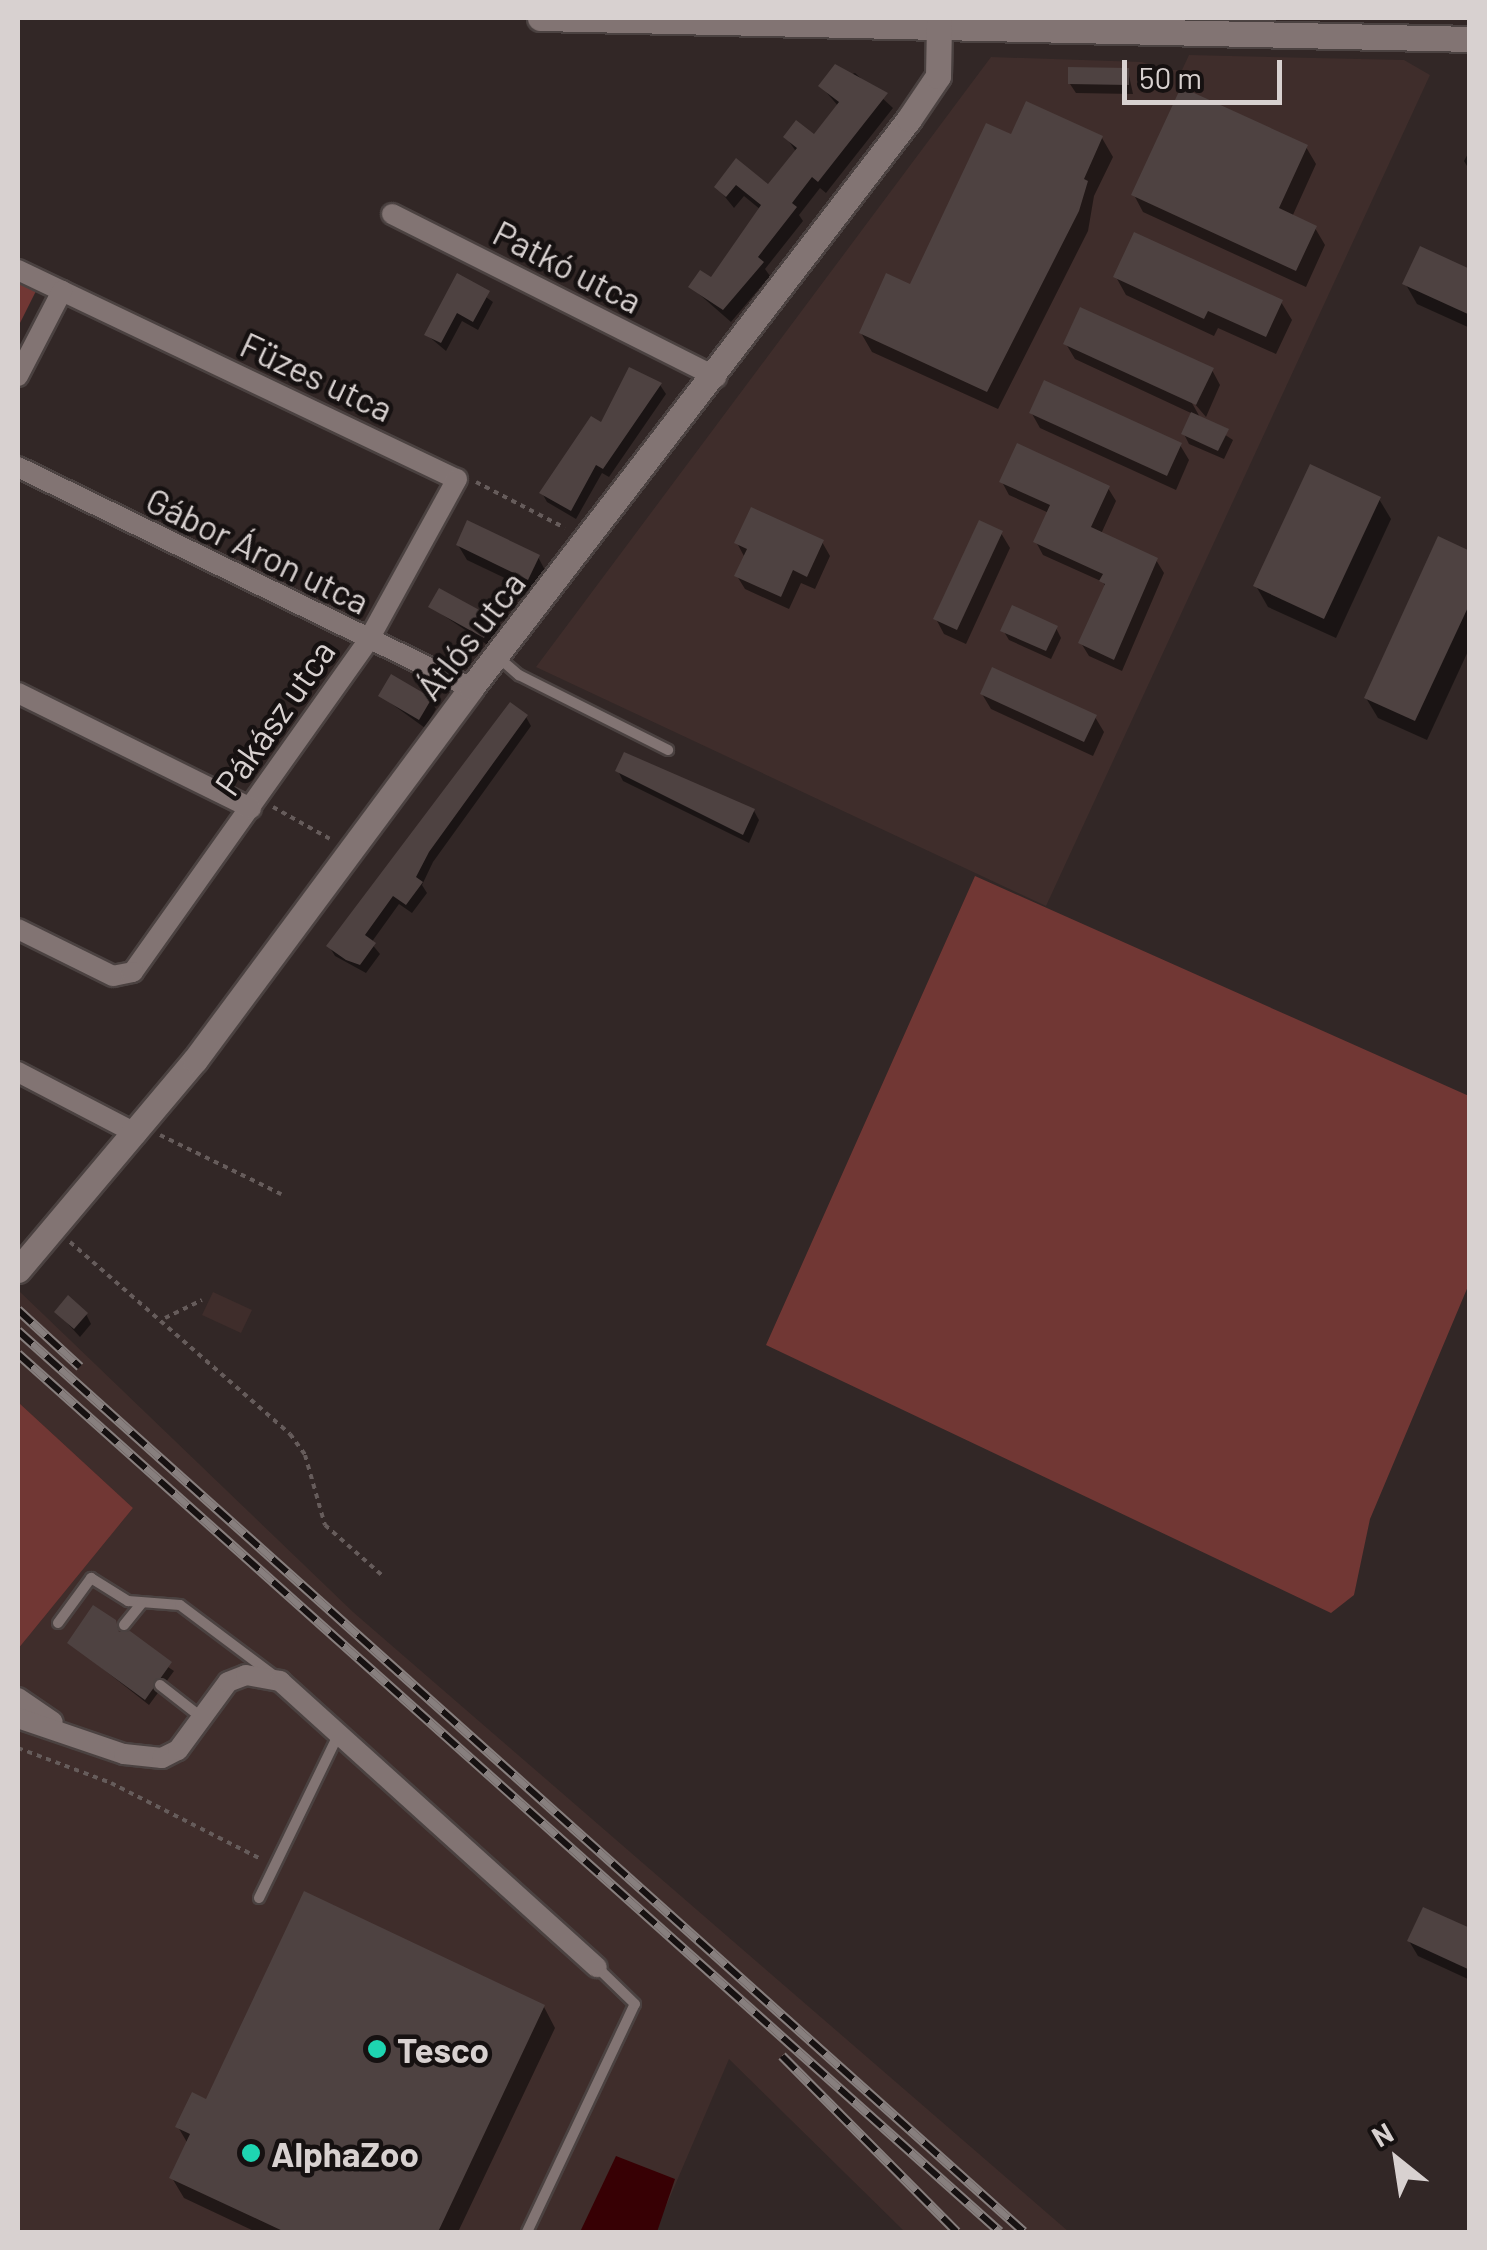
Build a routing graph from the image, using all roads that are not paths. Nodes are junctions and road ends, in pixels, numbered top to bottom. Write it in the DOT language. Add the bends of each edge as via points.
graph roads {
  1 [pos="540,18"];
  2 [pos="940,24"];
  3 [pos="1470,39"];
  4 [pos="392,214"];
  5 [pos="18,270"];
  6 [pos="62,291"];
  7 [pos="18,376"];
  8 [pos="716,377"];
  9 [pos="18,467"];
  10 [pos="457,479"];
  11 [pos="368,641"];
  12 [pos="497,657"];
  13 [pos="471,688"];
  14 [pos="18,693"];
  15 [pos="668,750"];
  16 [pos="254,802"];
  17 [pos="18,929"];
  18 [pos="18,1072"];
  19 [pos="139,1130"];
  20 [pos="18,1270"];
  21 [pos="142,1603"];
  22 [pos="58,1624"];
  23 [pos="124,1625"];
  24 [pos="280,1681"];
  25 [pos="160,1685"];
  26 [pos="18,1698"];
  27 [pos="201,1717"];
  28 [pos="18,1718"];
  29 [pos="66,1732"];
  30 [pos="339,1732"];
  31 [pos="259,1898"];
  32 [pos="596,1966"];
  33 [pos="526,2232"];
  1 -- 2 [label="street"];
  2 -- 3 [label="street"];
  2 -- 8 [label="street, Átlós utca" via="935,84"];
  4 -- 8 [label="street, Patkó utca"];
  5 -- 6 [label="street, Füzes utca"];
  6 -- 7 [label="street"];
  6 -- 10 [label="street, Füzes utca"];
  8 -- 12 [label="street, Átlós utca"];
  9 -- 11 [label="street, Gábor Áron utca"];
  10 -- 11 [label="street, Pákász utca"];
  11 -- 13 [label="street, Gábor Áron utca"];
  11 -- 16 [label="street, Pákász utca"];
  12 -- 13 [label="street, Átlós utca"];
  12 -- 15 [label="lane" via="519,675"];
  13 -- 19 [label="street, Átlós utca"];
  14 -- 16 [label="street"];
  16 -- 17 [label="street, Pákász utca" via="133,972 122,976"];
  18 -- 19 [label="street"];
  19 -- 20 [label="street, Átlós utca"];
  21 -- 22 [label="lane" via="91,1578"];
  21 -- 23 [label="lane"];
  21 -- 24 [label="lane" via="180,1605"];
  24 -- 27 [label="street" via="235,1678"];
  24 -- 30 [label="street"];
  25 -- 27 [label="lane"];
  26 -- 29 [label="street"];
  27 -- 29 [label="street" via="178,1750 162,1758 124,1754"];
  28 -- 29 [label="street"];
  30 -- 31 [label="lane"];
  30 -- 32 [label="street"];
  32 -- 33 [label="lane" via="635,2004"];
}
